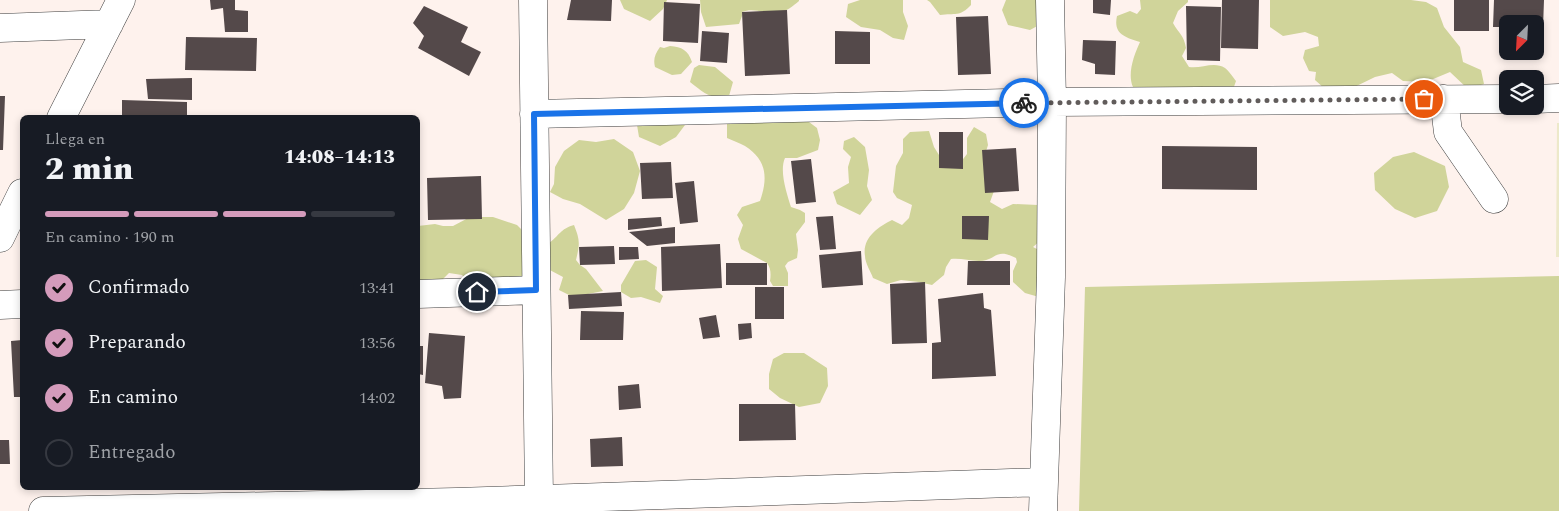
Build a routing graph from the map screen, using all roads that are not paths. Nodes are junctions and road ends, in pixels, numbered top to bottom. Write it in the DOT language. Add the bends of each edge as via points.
graph roads {
  1 [pos="533,0"];
  2 [pos="1050,0"];
  3 [pos="115,12"];
  4 [pos="0,28"];
  5 [pos="1544,98"];
  6 [pos="1559,98"];
  7 [pos="1444,99"];
  8 [pos="1499,99"];
  9 [pos="1052,102"];
  10 [pos="534,114"];
  11 [pos="63,115"];
  12 [pos="20,198"];
  13 [pos="1494,199"];
  14 [pos="0,238"];
  15 [pos="536,290"];
  16 [pos="420,294"];
  17 [pos="20,304"];
  18 [pos="0,305"];
  19 [pos="1043,482"];
  20 [pos="539,499"];
  21 [pos="456,506"];
  22 [pos="43,511"];
  23 [pos="1043,511"];
  1 -- 10 [label="street"];
  2 -- 9 [label="street"];
  3 -- 4 [label="street"];
  3 -- 11 [label="street"];
  5 -- 6 [label="street"];
  7 -- 8 [label="street"];
  7 -- 9 [label="street"];
  7 -- 13 [label="street" via="1448,132"];
  9 -- 10 [label="street"];
  9 -- 19 [label="street" via="1051,277"];
  10 -- 15 [label="street"];
  12 -- 14 [label="street"];
  15 -- 16 [label="street"];
  15 -- 20 [label="street"];
  17 -- 18 [label="street"];
  19 -- 20 [label="street"];
  19 -- 23 [label="street"];
  20 -- 21 [label="street"];
  21 -- 22 [label="street"];
}
